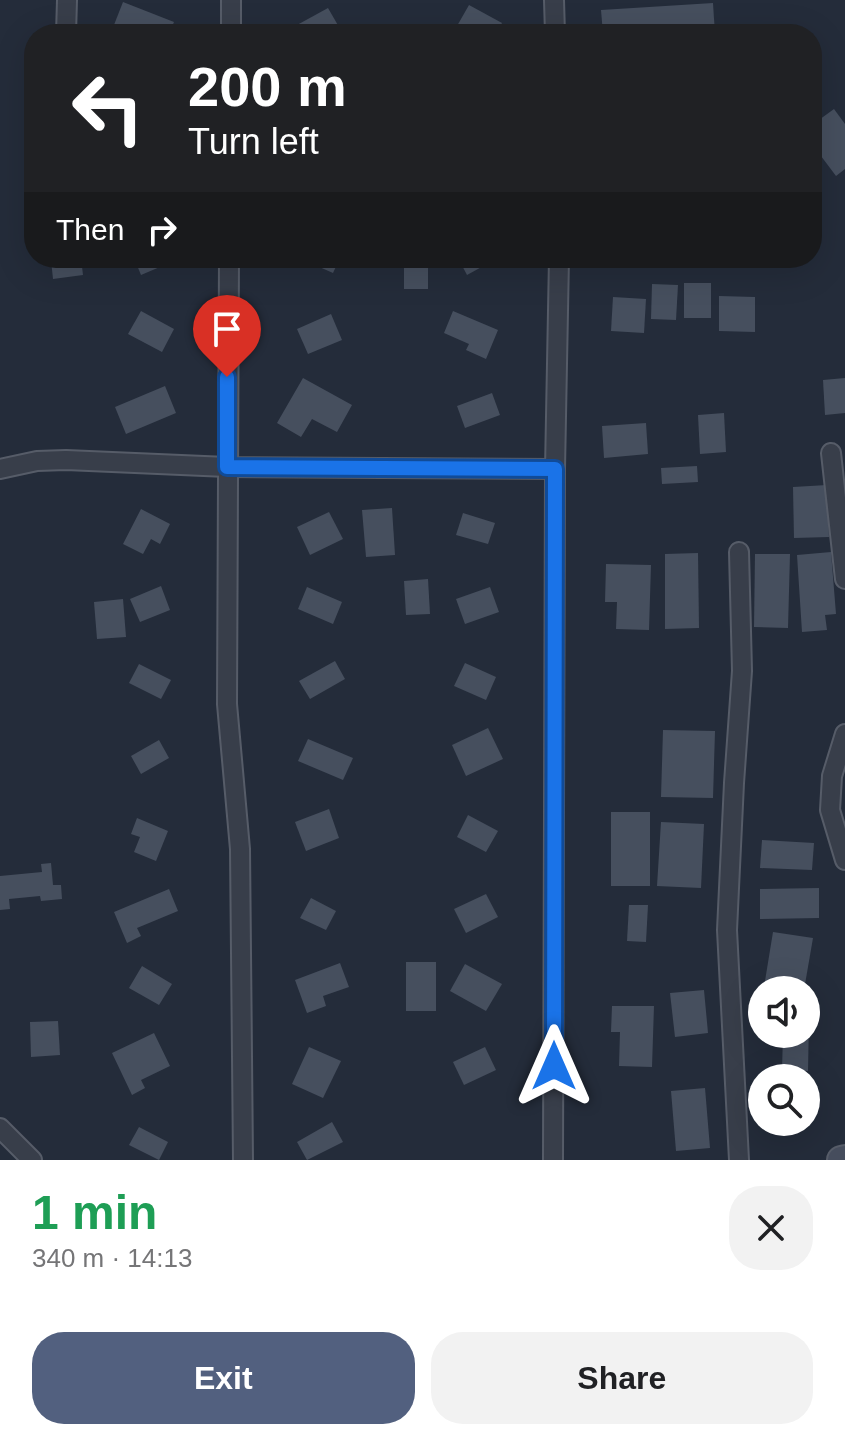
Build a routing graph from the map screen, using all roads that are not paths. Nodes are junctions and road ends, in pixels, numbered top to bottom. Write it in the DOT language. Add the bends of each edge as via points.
graph roads {
  1 [pos="67,0"];
  2 [pos="231,0"];
  3 [pos="554,0"];
  4 [pos="66,24"];
  5 [pos="231,24"];
  6 [pos="555,24"];
  7 [pos="229,268"];
  8 [pos="559,268"];
  9 [pos="831,453"];
  10 [pos="227,467"];
  11 [pos="0,469"];
  12 [pos="555,469"];
  13 [pos="739,552"];
  14 [pos="845,579"];
  15 [pos="843,744"];
  16 [pos="845,860"];
  17 [pos="0,1128"];
  18 [pos="32,1160"];
  19 [pos="243,1160"];
  20 [pos="553,1160"];
  21 [pos="739,1160"];
  1 -- 4 [label="street"];
  2 -- 5 [label="street"];
  3 -- 6 [label="street"];
  7 -- 10 [label="street"];
  8 -- 12 [label="street"];
  9 -- 14 [label="street"];
  10 -- 11 [label="street" via="66,460"];
  10 -- 12 [label="street"];
  10 -- 19 [label="street" via="227,704 240,849"];
  12 -- 20 [label="street"];
  13 -- 21 [label="street" via="742,671 727,930"];
  15 -- 16 [label="street" via="832,776 830,810"];
  17 -- 18 [label="street"];
}
